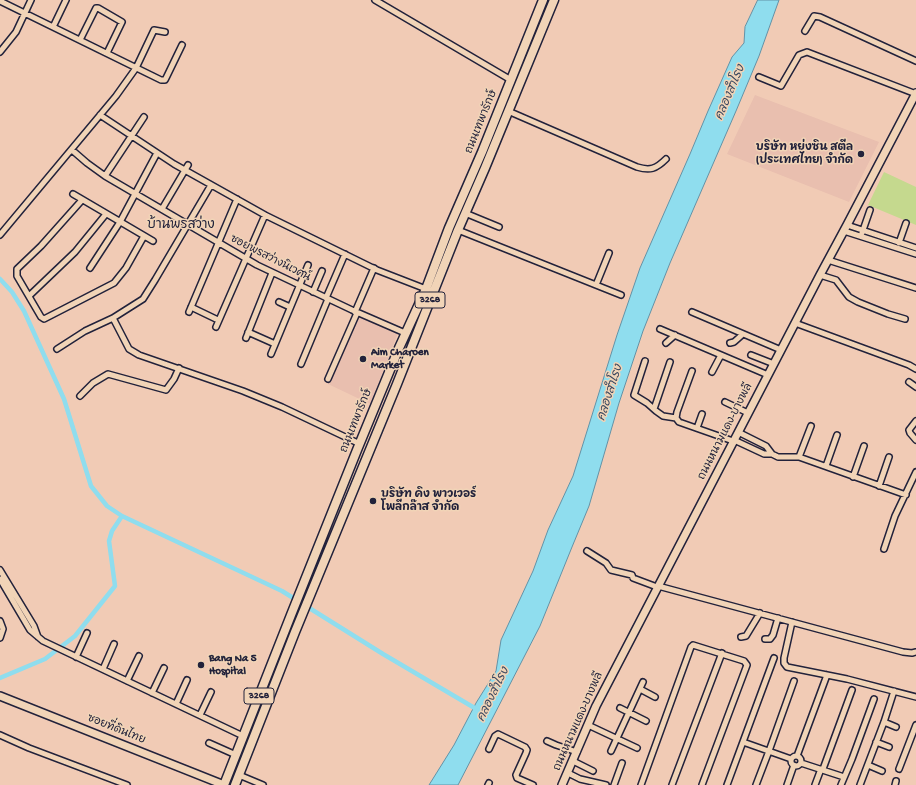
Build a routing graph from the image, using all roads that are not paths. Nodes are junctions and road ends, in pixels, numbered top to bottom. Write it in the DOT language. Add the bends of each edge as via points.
graph roads {
  1 [pos="31,0"];
  2 [pos="66,0"];
  3 [pos="375,0"];
  4 [pos="543,0"];
  5 [pos="554,0"];
  6 [pos="0,1"];
  7 [pos="25,13"];
  8 [pos="53,27"];
  9 [pos="805,31"];
  10 [pos="165,32"];
  11 [pos="80,40"];
  12 [pos="182,45"];
  13 [pos="1,48"];
  14 [pos="107,53"];
  15 [pos="916,61"];
  16 [pos="136,68"];
  17 [pos="759,77"];
  18 [pos="511,80"];
  19 [pos="916,94"];
  20 [pos="508,111"];
  21 [pos="100,115"];
  22 [pos="144,117"];
  23 [pos="132,136"];
  24 [pos="72,150"];
  25 [pos="157,153"];
  26 [pos="666,159"];
  27 [pos="188,165"];
  28 [pos="185,170"];
  29 [pos="106,176"];
  30 [pos="211,185"];
  31 [pos="134,193"];
  32 [pos="72,194"];
  33 [pos="237,199"];
  34 [pos="82,200"];
  35 [pos="162,209"];
  36 [pos="870,210"];
  37 [pos="465,213"];
  38 [pos="106,214"];
  39 [pos="265,215"];
  40 [pos="120,222"];
  41 [pos="906,223"];
  42 [pos="187,225"];
  43 [pos="499,227"];
  44 [pos="846,228"];
  45 [pos="458,230"];
  46 [pos="862,233"];
  47 [pos="0,235"];
  48 [pos="144,236"];
  49 [pos="153,241"];
  50 [pos="219,243"];
  51 [pos="899,243"];
  52 [pos="916,248"];
  53 [pos="609,253"];
  54 [pos="345,254"];
  55 [pos="916,254"];
  56 [pos="245,258"];
  57 [pos="828,260"];
  58 [pos="308,265"];
  59 [pos="90,268"];
  60 [pos="374,268"];
  61 [pos="322,271"];
  62 [pos="272,273"];
  63 [pos="820,274"];
  64 [pos="299,285"];
  65 [pos="596,285"];
  66 [pos="916,288"];
  67 [pos="426,289"];
  68 [pos="313,292"];
  69 [pos="621,295"];
  70 [pos="30,296"];
  71 [pos="327,298"];
  72 [pos="279,302"];
  73 [pos="290,307"];
  74 [pos="356,312"];
  75 [pos="692,312"];
  76 [pos="113,318"];
  77 [pos="905,319"];
  78 [pos="218,320"];
  79 [pos="795,323"];
  80 [pos="216,326"];
  81 [pos="660,329"];
  82 [pos="248,332"];
  83 [pos="405,333"];
  84 [pos="743,334"];
  85 [pos="675,335"];
  86 [pos="246,338"];
  87 [pos="666,343"];
  88 [pos="730,343"];
  89 [pos="274,344"];
  90 [pos="57,349"];
  91 [pos="781,350"];
  92 [pos="271,354"];
  93 [pos="751,354"];
  94 [pos="721,355"];
  95 [pos="645,361"];
  96 [pos="670,362"];
  97 [pos="301,364"];
  98 [pos="774,364"];
  99 [pos="179,368"];
  100 [pos="916,369"];
  101 [pos="692,370"];
  102 [pos="712,372"];
  103 [pos="768,375"];
  104 [pos="328,379"];
  105 [pos="909,382"];
  106 [pos="916,387"];
  107 [pos="80,396"];
  108 [pos="725,402"];
  109 [pos="654,409"];
  110 [pos="702,414"];
  111 [pos="748,414"];
  112 [pos="676,418"];
  113 [pos="916,421"];
  114 [pos="810,426"];
  115 [pos="697,428"];
  116 [pos="738,432"];
  117 [pos="837,435"];
  118 [pos="916,440"];
  119 [pos="734,441"];
  120 [pos="360,444"];
  121 [pos="864,446"];
  122 [pos="772,454"];
  123 [pos="799,457"];
  124 [pos="889,457"];
  125 [pos="826,466"];
  126 [pos="916,472"];
  127 [pos="853,477"];
  128 [pos="879,486"];
  129 [pos="906,495"];
  130 [pos="884,549"];
  131 [pos="587,551"];
  132 [pos="0,570"];
  133 [pos="0,579"];
  134 [pos="658,587"];
  135 [pos="16,602"];
  136 [pos="760,613"];
  137 [pos="778,618"];
  138 [pos="0,621"];
  139 [pos="792,622"];
  140 [pos="87,633"];
  141 [pos="741,637"];
  142 [pos="0,638"];
  143 [pos="765,639"];
  144 [pos="114,644"];
  145 [pos="916,652"];
  146 [pos="722,653"];
  147 [pos="139,656"];
  148 [pos="76,657"];
  149 [pos="774,658"];
  150 [pos="164,668"];
  151 [pos="103,669"];
  152 [pos="827,675"];
  153 [pos="187,680"];
  154 [pos="127,681"];
  155 [pos="794,681"];
  156 [pos="643,682"];
  157 [pos="640,689"];
  158 [pos="852,690"];
  159 [pos="894,691"];
  160 [pos="211,692"];
  161 [pos="152,693"];
  162 [pos="0,696"];
  163 [pos="916,697"];
  164 [pos="655,698"];
  165 [pos="874,699"];
  166 [pos="176,704"];
  167 [pos="620,708"];
  168 [pos="628,713"];
  169 [pos="200,715"];
  170 [pos="646,721"];
  171 [pos="884,722"];
  172 [pos="588,725"];
  173 [pos="916,725"];
  174 [pos="896,726"];
  175 [pos="0,735"];
  176 [pos="243,736"];
  177 [pos="617,739"];
  178 [pos="548,740"];
  179 [pos="913,740"];
  180 [pos="743,742"];
  181 [pos="876,742"];
  182 [pos="209,743"];
  183 [pos="888,747"];
  184 [pos="637,748"];
  185 [pos="489,749"];
  186 [pos="611,751"];
  187 [pos="769,751"];
  188 [pos="577,752"];
  189 [pos="236,755"];
  190 [pos="797,756"];
  191 [pos="791,759"];
  192 [pos="573,761"];
  193 [pos="622,763"];
  194 [pos="801,763"];
  195 [pos="868,765"];
  196 [pos="794,766"];
  197 [pos="822,769"];
  198 [pos="899,769"];
  199 [pos="882,770"];
  200 [pos="593,771"];
  201 [pos="568,773"];
  202 [pos="239,775"];
  203 [pos="844,777"];
  204 [pos="127,785"];
  205 [pos="224,785"];
  206 [pos="235,785"];
  207 [pos="262,785"];
  208 [pos="534,785"];
  209 [pos="562,785"];
  210 [pos="606,785"];
  211 [pos="614,785"];
  212 [pos="641,785"];
  213 [pos="672,785"];
  214 [pos="702,785"];
  215 [pos="727,785"];
  216 [pos="756,785"];
  217 [pos="787,785"];
  218 [pos="815,785"];
  219 [pos="841,785"];
  220 [pos="860,785"];
  1 -- 7 [label="street"];
  2 -- 8 [label="street"];
  3 -- 18 [label="street"];
  4 -- 18 [label="main road, ถนนเทพารักษ์ / 3268"];
  5 -- 20 [label="main road, ถนนเทพารักษ์ / 3268"];
  6 -- 7 [label="street"];
  7 -- 8 [label="street"];
  7 -- 13 [label="street" via="16,32"];
  8 -- 11 [label="street"];
  9 -- 15 [label="street" via="814,16 820,17"];
  10 -- 16 [label="street" via="154,30"];
  11 -- 14 [label="street"];
  11 -- 14 [label="street" via="98,8 122,22"];
  12 -- 16 [label="street" via="165,80"];
  14 -- 16 [label="street"];
  16 -- 21 [label="street"];
  17 -- 19 [label="street" via="781,86 799,55 807,52"];
  18 -- 67 [label="main road, ถนนเทพารักษ์ / 3268"];
  19 -- 44 [label="main road, ถนนหนามแดง-บางพลี"];
  20 -- 26 [label="street" via="637,167 657,168"];
  20 -- 37 [label="main road, ถนนเทพารักษ์ / 3268"];
  21 -- 23 [label="street"];
  21 -- 24 [label="street"];
  22 -- 23 [label="street"];
  23 -- 25 [label="street"];
  23 -- 29 [label="street"];
  24 -- 29 [label="street, ซอยพรสว่างนิเวศน์"];
  24 -- 47 [label="street"];
  25 -- 28 [label="street"];
  25 -- 31 [label="street"];
  27 -- 28 [label="street"];
  28 -- 30 [label="street"];
  28 -- 35 [label="street"];
  29 -- 31 [label="street, ซอยพรสว่างนิเวศน์"];
  30 -- 33 [label="street"];
  30 -- 42 [label="street"];
  31 -- 35 [label="street, ซอยพรสว่างนิเวศน์"];
  31 -- 40 [label="street"];
  32 -- 34 [label="street"];
  33 -- 39 [label="street"];
  33 -- 50 [label="street"];
  34 -- 38 [label="street"];
  34 -- 70 [label="street" via="17,269 17,276"];
  35 -- 42 [label="street, ซอยพรสว่างนิเวศน์"];
  36 -- 46 [label="street"];
  37 -- 43 [label="street"];
  37 -- 45 [label="main road, ถนนเทพารักษ์ / 3268"];
  38 -- 40 [label="street"];
  38 -- 70 [label="street" via="75,252"];
  39 -- 54 [label="street"];
  39 -- 56 [label="street"];
  40 -- 48 [label="street"];
  40 -- 59 [label="street"];
  41 -- 51 [label="street"];
  42 -- 50 [label="street, ซอยพรสว่างนิเวศน์"];
  42 -- 76 [label="street" via="143,299"];
  44 -- 46 [label="street"];
  44 -- 57 [label="main road, ถนนหนามแดง-บางพลี"];
  45 -- 65 [label="street"];
  45 -- 202 [label="main road, ถนนเทพารักษ์ / 3268"];
  46 -- 51 [label="street"];
  46 -- 55 [label="street"];
  48 -- 49 [label="street"];
  48 -- 70 [label="street" via="126,268 114,283 44,319"];
  50 -- 56 [label="street, ซอยพรสว่างนิเวศน์"];
  50 -- 78 [label="street" via="190,310"];
  51 -- 52 [label="street"];
  53 -- 65 [label="street"];
  54 -- 60 [label="street"];
  54 -- 71 [label="street"];
  56 -- 62 [label="street, ซอยพรสว่างนิเวศน์"];
  56 -- 78 [label="street"];
  57 -- 63 [label="main road, ถนนหนามแดง-บางพลี"];
  57 -- 66 [label="street"];
  58 -- 64 [label="street"];
  60 -- 67 [label="street"];
  60 -- 74 [label="street"];
  61 -- 68 [label="street"];
  62 -- 64 [label="street, ซอยพรสว่างนิเวศน์"];
  62 -- 82 [label="street"];
  63 -- 77 [label="street" via="836,280 849,297 858,302"];
  63 -- 79 [label="main road, ถนนหนามแดง-บางพลี"];
  64 -- 68 [label="street, ซอยพรสว่างนิเวศน์"];
  64 -- 73 [label="street"];
  65 -- 69 [label="street"];
  67 -- 83 [label="main road, ถนนเทพารักษ์ / 3268"];
  68 -- 71 [label="street, ซอยพรสว่างนิเวศน์"];
  71 -- 74 [label="street, ซอยพรสว่างนิเวศน์"];
  71 -- 97 [label="street"];
  72 -- 73 [label="street"];
  73 -- 89 [label="street"];
  74 -- 83 [label="street, ซอยพรสว่างนิเวศน์"];
  74 -- 104 [label="street"];
  75 -- 84 [label="street"];
  76 -- 90 [label="street" via="85,331"];
  76 -- 99 [label="street" via="129,349"];
  78 -- 80 [label="street"];
  79 -- 91 [label="main road, ถนนหนามแดง-บางพลี"];
  79 -- 100 [label="street"];
  81 -- 85 [label="street"];
  82 -- 86 [label="street"];
  82 -- 89 [label="street"];
  83 -- 120 [label="main road, ถนนเทพารักษ์ / 3268"];
  84 -- 88 [label="street"];
  84 -- 91 [label="street"];
  85 -- 87 [label="street"];
  85 -- 94 [label="street"];
  89 -- 92 [label="street"];
  91 -- 98 [label="main road, ถนนหนามแดง-บางพลี"];
  93 -- 98 [label="street"];
  94 -- 102 [label="street"];
  94 -- 103 [label="street"];
  95 -- 109 [label="street" via="634,395"];
  96 -- 109 [label="street"];
  98 -- 103 [label="main road, ถนนหนามแดง-บางพลี"];
  99 -- 107 [label="street" via="166,390 108,374"];
  99 -- 120 [label="street" via="282,407"];
  101 -- 112 [label="street"];
  103 -- 111 [label="main road, ถนนหนามแดง-บางพลี"];
  105 -- 106 [label="street"];
  108 -- 111 [label="street"];
  109 -- 112 [label="street" via="663,416"];
  110 -- 115 [label="street"];
  111 -- 116 [label="main road, ถนนหนามแดง-บางพลี"];
  112 -- 115 [label="street" via="679,422"];
  113 -- 118 [label="street" via="909,430"];
  114 -- 123 [label="street"];
  115 -- 119 [label="street"];
  116 -- 119 [label="main road, ถนนหนามแดง-บางพลี"];
  116 -- 122 [label="street" via="766,446"];
  117 -- 125 [label="street"];
  119 -- 122 [label="street" via="764,454"];
  119 -- 134 [label="main road, ถนนหนามแดง-บางพลี"];
  120 -- 176 [label="main road, ถนนเทพารักษ์ / 3268"];
  121 -- 127 [label="street"];
  122 -- 123 [label="street" via="778,457"];
  123 -- 125 [label="street"];
  124 -- 128 [label="street"];
  125 -- 127 [label="street"];
  126 -- 129 [label="street"];
  127 -- 128 [label="street"];
  128 -- 129 [label="street"];
  129 -- 130 [label="street" via="895,516"];
  131 -- 134 [label="street" via="606,563 611,570 632,575"];
  132 -- 135 [label="street"];
  133 -- 135 [label="street"];
  134 -- 136 [label="street"];
  134 -- 172 [label="main road, ถนนหนามแดง-บางพลี"];
  135 -- 148 [label="street" via="34,626 38,637"];
  136 -- 137 [label="street"];
  136 -- 141 [label="street" via="749,633"];
  137 -- 139 [label="street"];
  137 -- 143 [label="street" via="774,635 770,639"];
  138 -- 142 [label="street" via="4,629"];
  139 -- 145 [label="street" via="903,652"];
  139 -- 152 [label="street" via="784,664 787,667"];
  140 -- 148 [label="street"];
  144 -- 151 [label="street"];
  146 -- 212 [label="street" via="696,645 691,647"];
  146 -- 213 [label="street"];
  146 -- 214 [label="street" via="744,661 747,665"];
  147 -- 154 [label="street"];
  148 -- 151 [label="street"];
  149 -- 180 [label="street"];
  150 -- 161 [label="street"];
  151 -- 154 [label="street"];
  152 -- 159 [label="street"];
  152 -- 190 [label="street"];
  153 -- 166 [label="street"];
  154 -- 161 [label="street"];
  155 -- 187 [label="street"];
  156 -- 157 [label="street"];
  157 -- 164 [label="street"];
  157 -- 168 [label="street"];
  158 -- 197 [label="street"];
  159 -- 163 [label="street"];
  159 -- 171 [label="street"];
  160 -- 169 [label="street"];
  161 -- 166 [label="street"];
  162 -- 205 [label="main road, ซอยที่ดินไทย"];
  165 -- 203 [label="street"];
  166 -- 169 [label="street"];
  167 -- 168 [label="street"];
  168 -- 170 [label="street"];
  168 -- 177 [label="street"];
  169 -- 176 [label="street"];
  171 -- 174 [label="street"];
  171 -- 181 [label="street"];
  172 -- 177 [label="street"];
  172 -- 188 [label="main road, ถนนหนามแดง-บางพลี"];
  173 -- 179 [label="street"];
  175 -- 204 [label="street"];
  176 -- 189 [label="main road, ถนนเทพารักษ์ / 3268"];
  177 -- 184 [label="street"];
  177 -- 186 [label="street"];
  178 -- 188 [label="street"];
  179 -- 198 [label="street"];
  180 -- 187 [label="street"];
  180 -- 215 [label="street"];
  181 -- 183 [label="street"];
  181 -- 195 [label="street"];
  182 -- 189 [label="street"];
  185 -- 208 [label="street" via="498,734 525,747 527,750 516,775 520,781"];
  187 -- 191 [label="street"];
  187 -- 216 [label="street"];
  188 -- 192 [label="main road, ถนนหนามแดง-บางพลี"];
  189 -- 205 [label="main road, ถนนเทพารักษ์ / 3268"];
  190 -- 191 [label="street"];
  190 -- 194 [label="street"];
  191 -- 196 [label="street"];
  192 -- 200 [label="street"];
  192 -- 201 [label="main road, ถนนหนามแดง-บางพลี"];
  193 -- 211 [label="street"];
  194 -- 196 [label="street"];
  194 -- 197 [label="street"];
  195 -- 199 [label="street"];
  195 -- 220 [label="street"];
  196 -- 217 [label="street"];
  197 -- 203 [label="street"];
  197 -- 218 [label="street"];
  201 -- 209 [label="main road, ถนนหนามแดง-บางพลี"];
  201 -- 210 [label="street" via="580,779"];
  202 -- 206 [label="main road, ถนนเทพารักษ์ / 3268"];
  202 -- 207 [label="street"];
  203 -- 219 [label="street"];
}
